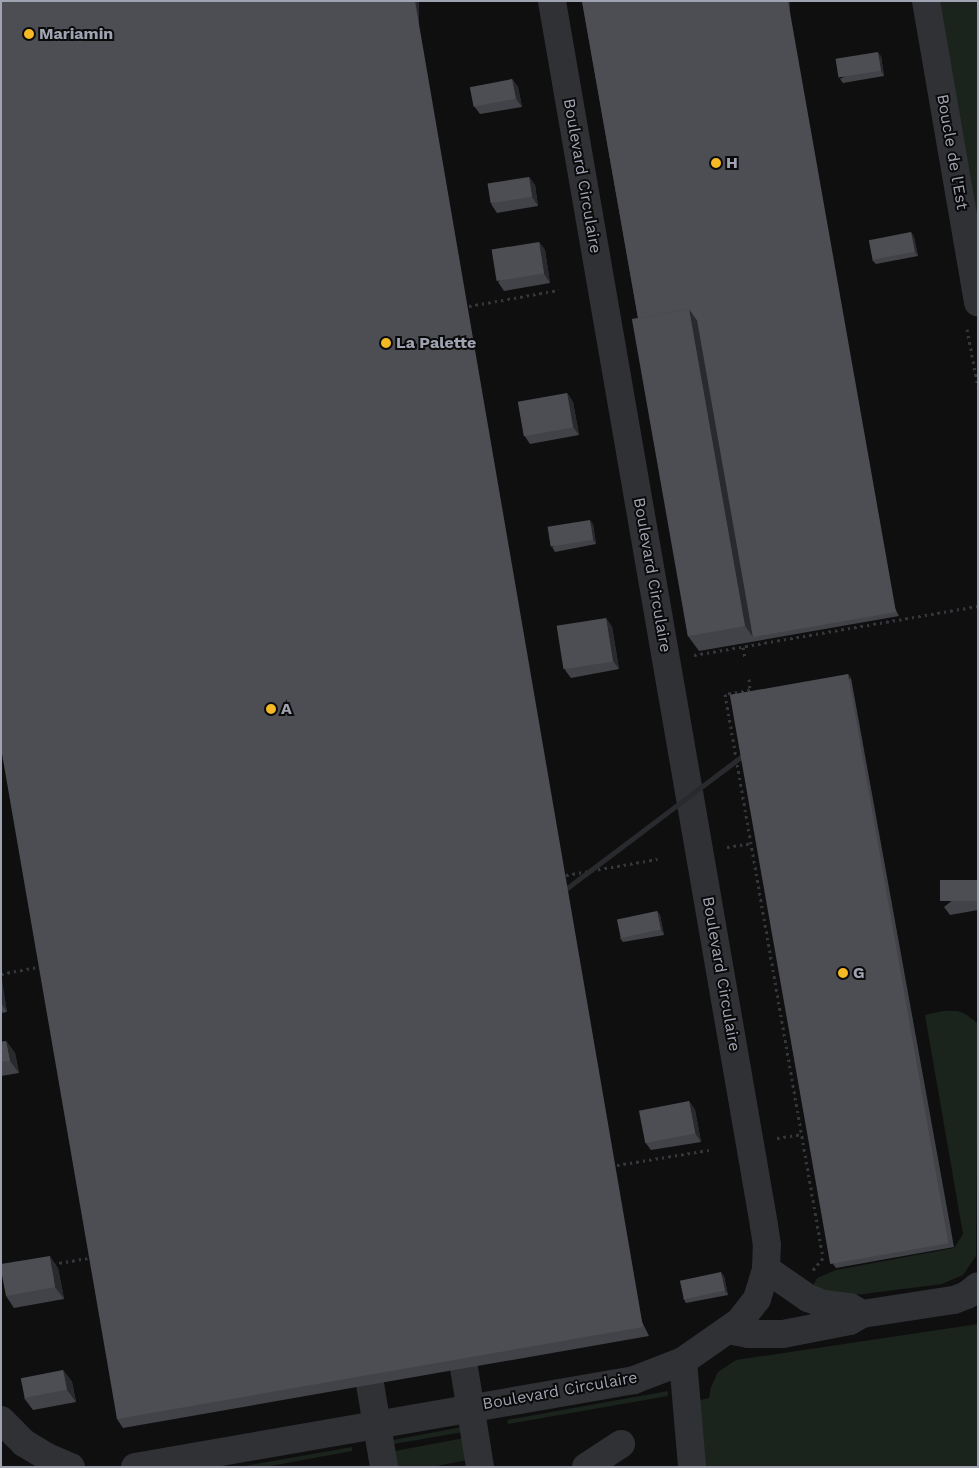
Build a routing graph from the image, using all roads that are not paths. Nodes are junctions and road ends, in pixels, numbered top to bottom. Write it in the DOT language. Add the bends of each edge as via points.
graph roads {
  1 [pos="552,1"];
  2 [pos="926,1"];
  3 [pos="978,303"];
  4 [pos="766,1270"];
  5 [pos="978,1286"];
  6 [pos="966,1302"];
  7 [pos="862,1314"];
  8 [pos="728,1330"];
  9 [pos="683,1361"];
  10 [pos="464,1368"];
  11 [pos="370,1384"];
  12 [pos="471,1407"];
  13 [pos="1,1420"];
  14 [pos="377,1424"];
  15 [pos="621,1444"];
  16 [pos="71,1467"];
  17 [pos="135,1467"];
  18 [pos="384,1467"];
  19 [pos="480,1467"];
  20 [pos="586,1467"];
  21 [pos="692,1467"];
  1 -- 4 [label="lane, Boulevard Circulaire" via="764,1225"];
  2 -- 3 [label="lane, Boucle de l'Est"];
  4 -- 7 [label="lane" via="808,1298 824,1304 850,1307"];
  4 -- 8 [label="lane, Boulevard Circulaire" via="757,1299 739,1322"];
  5 -- 6 [label="lane"];
  6 -- 7 [label="lane"];
  7 -- 8 [label="lane" via="850,1321 783,1334 748,1334"];
  8 -- 9 [label="lane, Boulevard Circulaire"];
  9 -- 12 [label="lane, Boulevard Circulaire" via="634,1380"];
  9 -- 21 [label="lane"];
  10 -- 12 [label="lane"];
  11 -- 14 [label="lane"];
  12 -- 14 [label="lane, Boulevard Circulaire"];
  12 -- 19 [label="lane"];
  13 -- 16 [label="lane" via="24,1443"];
  14 -- 17 [label="lane, Boulevard Circulaire"];
  14 -- 18 [label="lane"];
  15 -- 20 [label="lane"];
}
